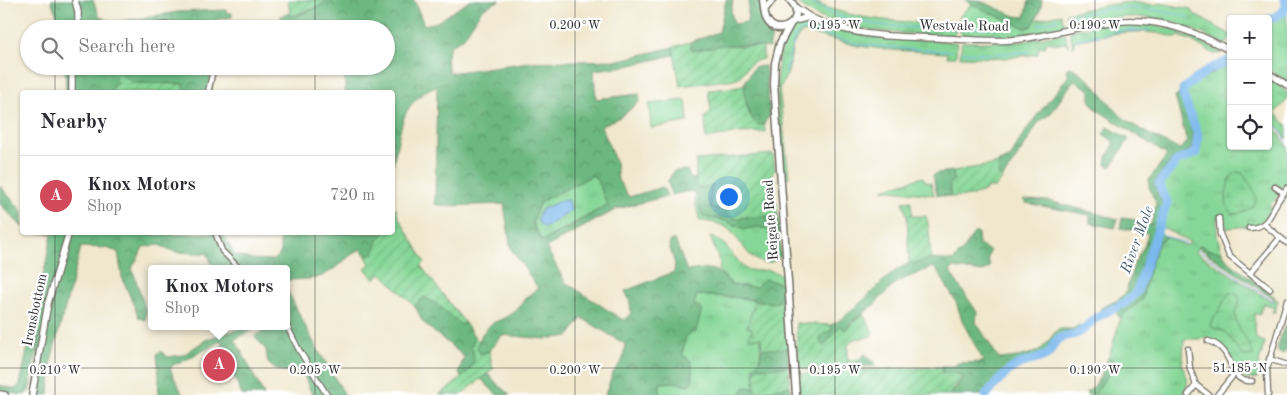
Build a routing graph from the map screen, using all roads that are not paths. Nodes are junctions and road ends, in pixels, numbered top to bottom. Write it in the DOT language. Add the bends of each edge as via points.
graph roads {
  1 [pos="75,0"];
  2 [pos="763,0"];
  3 [pos="772,0"];
  4 [pos="790,0"];
  5 [pos="796,8"];
  6 [pos="765,10"];
  7 [pos="810,17"];
  8 [pos="78,20"];
  9 [pos="792,23"];
  10 [pos="775,27"];
  11 [pos="780,43"];
  12 [pos="1227,49"];
  13 [pos="72,75"];
  14 [pos="212,75"];
  15 [pos="1272,76"];
  16 [pos="1287,85"];
  17 [pos="72,90"];
  18 [pos="208,90"];
  19 [pos="1275,187"];
  20 [pos="1286,191"];
  21 [pos="1219,218"];
  22 [pos="1264,224"];
  23 [pos="1219,228"];
  24 [pos="1226,228"];
  25 [pos="1249,228"];
  26 [pos="68,235"];
  27 [pos="216,235"];
  28 [pos="1280,238"];
  29 [pos="1287,243"];
  30 [pos="236,265"];
  31 [pos="1250,272"];
  32 [pos="1270,289"];
  33 [pos="1287,300"];
  34 [pos="289,330"];
  35 [pos="1208,341"];
  36 [pos="1188,349"];
  37 [pos="1188,355"];
  38 [pos="1195,356"];
  39 [pos="1269,359"];
  40 [pos="1287,366"];
  41 [pos="1235,373"];
  42 [pos="1252,381"];
  43 [pos="1196,385"];
  44 [pos="0,394"];
  45 [pos="4,395"];
  46 [pos="32,395"];
  47 [pos="326,395"];
  48 [pos="796,395"];
  49 [pos="1188,395"];
  50 [pos="1210,395"];
  51 [pos="1217,395"];
  52 [pos="1268,395"];
  1 -- 8 [label="street"];
  2 -- 6 [label="main road"];
  3 -- 6 [label="main road"];
  4 -- 5 [label="main road"];
  5 -- 7 [label="street, Westvale Road"];
  5 -- 9 [label="main road"];
  6 -- 10 [label="main road, Reigate Road" via="767,21"];
  7 -- 9 [label="street"];
  7 -- 12 [label="street, Westvale Road" via="864,33 985,41 1033,37 1098,23 1138,20 1176,26"];
  9 -- 10 [label="main road"];
  9 -- 11 [label="main road, Reigate Road"];
  10 -- 11 [label="main road, Reigate Road"];
  11 -- 48 [label="main road, Reigate Road" via="775,63 774,97"];
  13 -- 17 [label="street"];
  14 -- 18 [label="street"];
  15 -- 16 [label="street"];
  19 -- 20 [label="street"];
  20 -- 22 [label="street"];
  21 -- 23 [label="street"];
  22 -- 25 [label="street"];
  22 -- 28 [label="street"];
  23 -- 24 [label="street"];
  23 -- 31 [label="street" via="1229,256"];
  26 -- 46 [label="street, Ironsbottom" via="48,302"];
  27 -- 30 [label="street" via="222,250"];
  28 -- 29 [label="street"];
  28 -- 31 [label="street"];
  31 -- 32 [label="street"];
  33 -- 39 [label="street"];
  34 -- 47 [label="street"];
  35 -- 41 [label="street" via="1226,352"];
  36 -- 37 [label="street"];
  37 -- 38 [label="street"];
  37 -- 43 [label="street"];
  39 -- 40 [label="street"];
  39 -- 52 [label="street" via="1266,369"];
  41 -- 42 [label="street" via="1243,381"];
  41 -- 51 [label="street"];
  43 -- 49 [label="street"];
  43 -- 50 [label="street"];
  44 -- 45 [label="street"];
}
